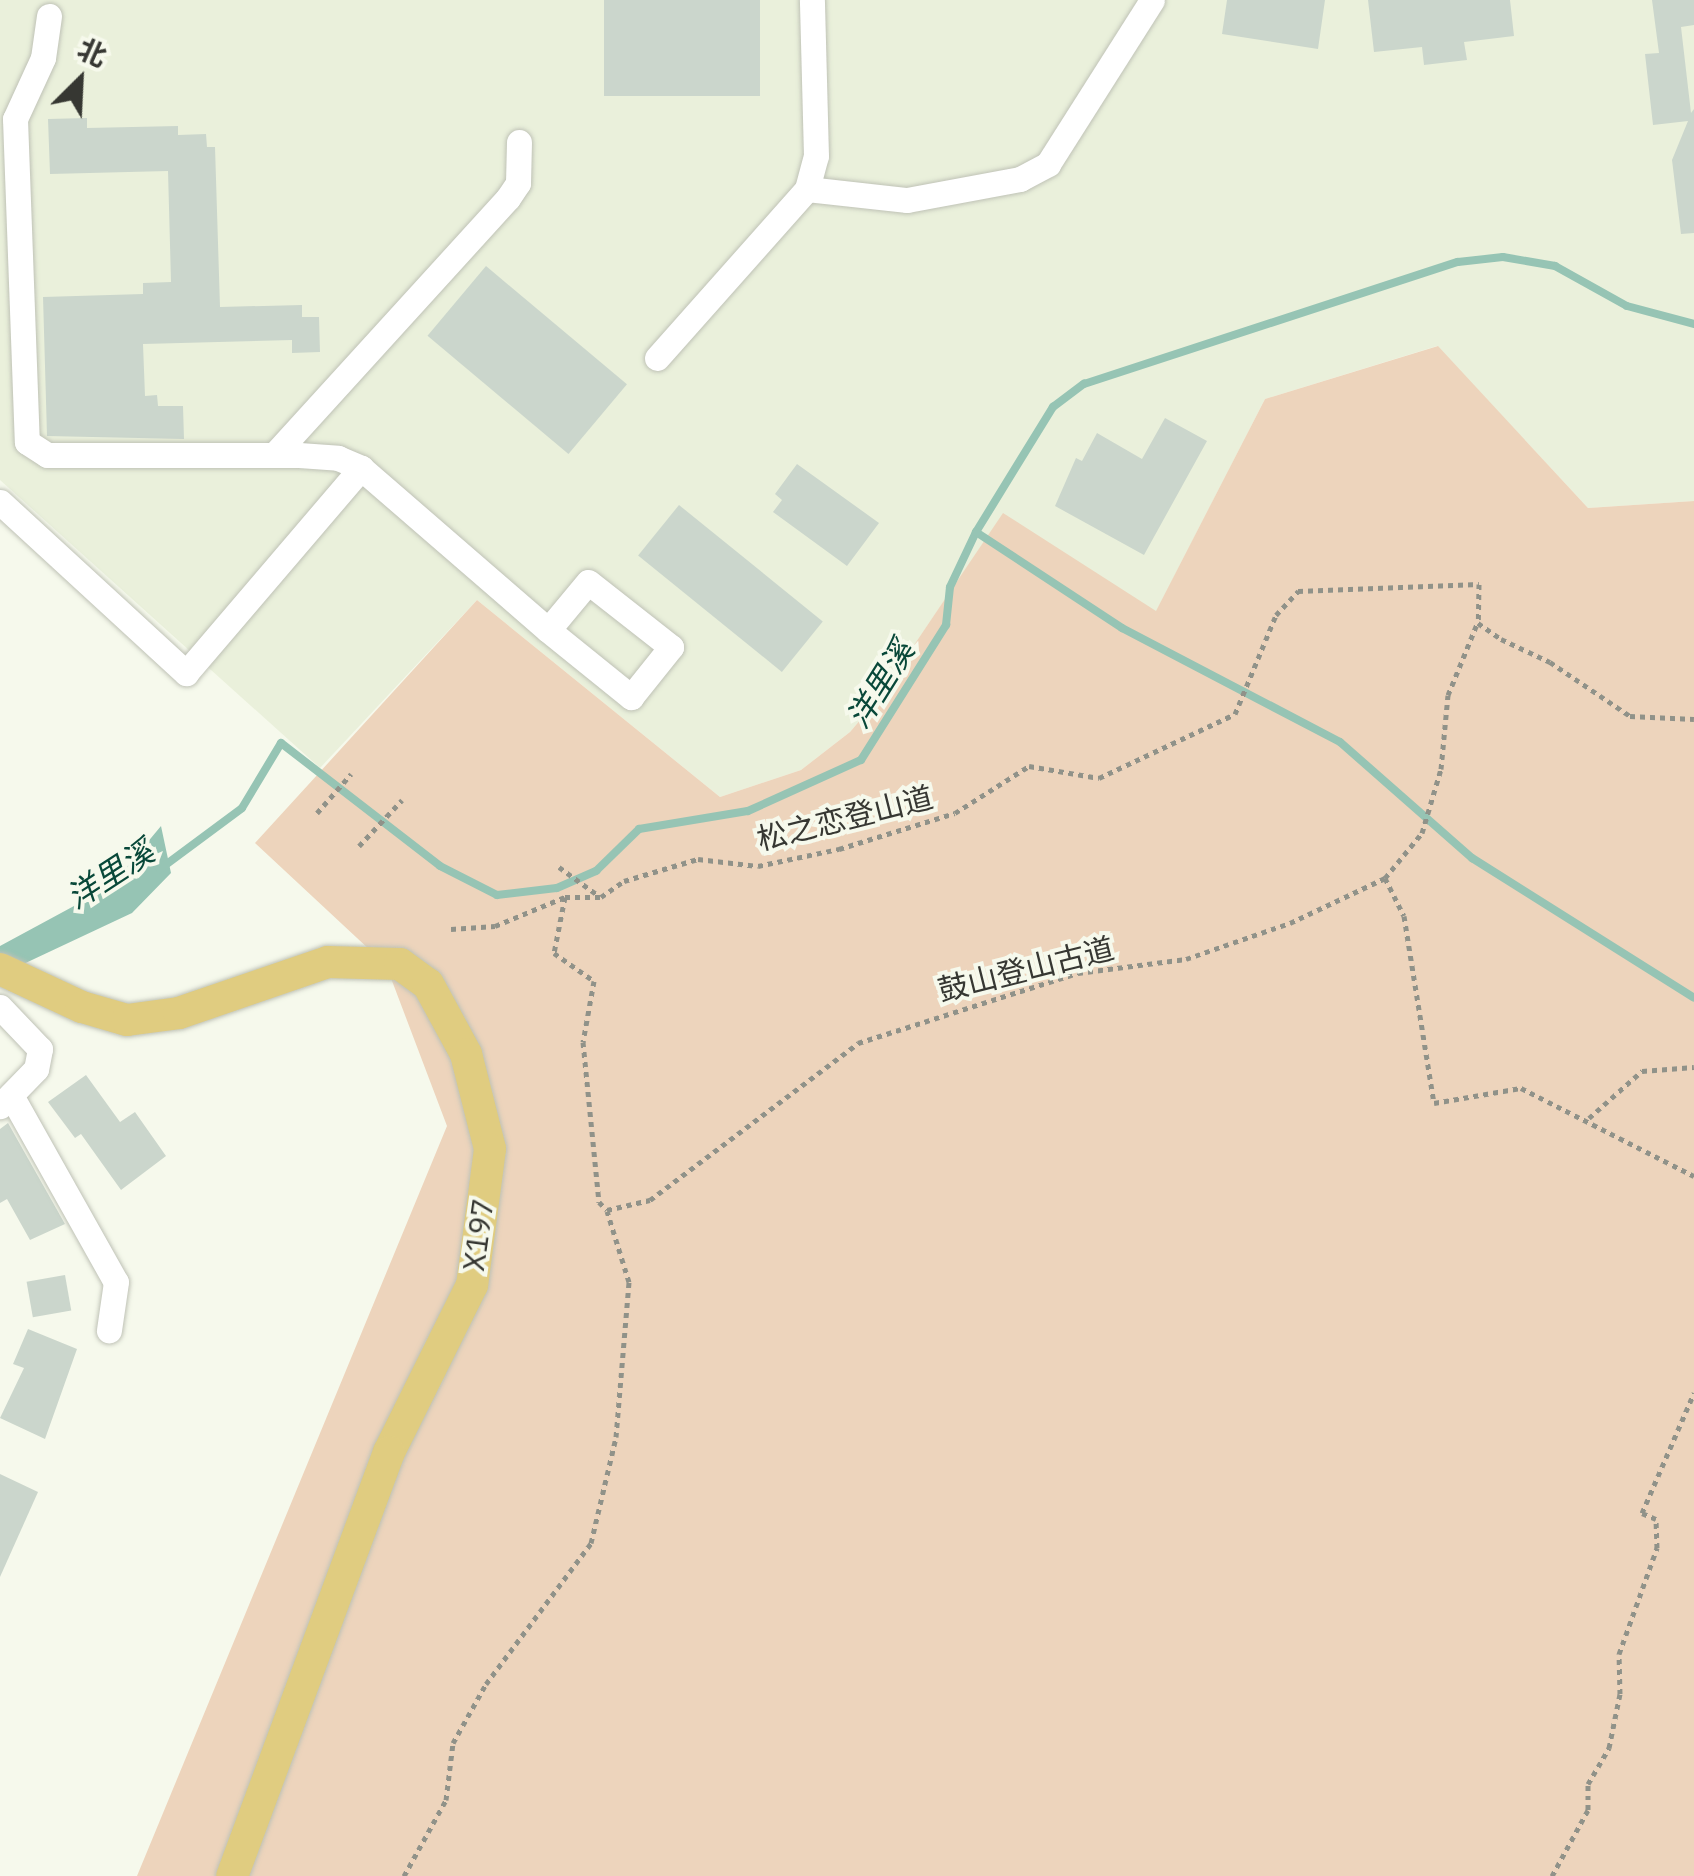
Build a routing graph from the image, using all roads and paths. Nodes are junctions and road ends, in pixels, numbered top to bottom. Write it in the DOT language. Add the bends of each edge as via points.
graph roads {
  1 [pos="812,0"];
  2 [pos="1152,0"];
  3 [pos="49,16"];
  4 [pos="7,119"];
  5 [pos="519,142"];
  6 [pos="807,189"];
  7 [pos="658,358"];
  8 [pos="275,454"];
  9 [pos="361,468"];
  10 [pos="0,502"];
  11 [pos="1478,623"];
  12 [pos="548,630"];
  13 [pos="1694,719"];
  14 [pos="350,774"];
  15 [pos="402,800"];
  16 [pos="317,813"];
  17 [pos="359,846"];
  18 [pos="559,868"];
  19 [pos="1384,878"];
  20 [pos="565,897"];
  21 [pos="601,898"];
  22 [pos="451,929"];
  23 [pos="0,946"];
  24 [pos="0,969"];
  25 [pos="36,980"];
  26 [pos="0,1007"];
  27 [pos="1694,1066"];
  28 [pos="6,1101"];
  29 [pos="1589,1118"];
  30 [pos="1694,1176"];
  31 [pos="607,1210"];
  32 [pos="109,1330"];
  33 [pos="1694,1392"];
  34 [pos="232,1876"];
  35 [pos="404,1876"];
  36 [pos="1552,1876"];
  1 -- 6 [label="street" via="816,156"];
  2 -- 6 [label="street" via="1048,164 1020,178 907,200"];
  3 -- 4 [label="street" via="44,58"];
  4 -- 8 [label="street" via="27,442 47,456"];
  5 -- 8 [label="street" via="518,183 508,198"];
  6 -- 7 [label="street"];
  8 -- 9 [label="street" via="338,458"];
  9 -- 10 [label="street" via="186,673"];
  9 -- 12 [label="street"];
  11 -- 13 [label="path" via="1630,716"];
  11 -- 19 [label="path" via="1448,695 1441,769 1426,822"];
  11 -- 21 [label="path, 松之恋登山道" via="1479,584 1298,591 1276,615 1235,714 1100,778 1029,766 955,813 839,849 758,866 698,858 624,881"];
  12 -- 12 [label="street" via="588,582 671,647 632,697"];
  14 -- 16 [label="path"];
  15 -- 17 [label="path"];
  18 -- 21 [label="path"];
  19 -- 29 [label="path" via="1404,916 1434,1103 1521,1088"];
  19 -- 31 [label="path, 鼓山登山古道" via="1290,923 1186,959 1078,973 858,1044 650,1200"];
  20 -- 21 [label="path, 松之恋登山道"];
  20 -- 22 [label="path, 松之恋登山道" via="495,926"];
  20 -- 31 [label="path" via="554,953 594,981 584,1042 599,1202"];
  23 -- 25 [label="main road"];
  24 -- 25 [label="main road"];
  25 -- 34 [label="main road, X197 / X197" via="82,1007 127,1020 160,1018 308,967 400,964 428,984 454,1024 490,1149 472,1285 389,1452"];
  26 -- 28 [label="street" via="40,1049 36,1069"];
  27 -- 29 [label="path" via="1642,1071"];
  28 -- 32 [label="street" via="116,1282"];
  29 -- 30 [label="path"];
  31 -- 35 [label="path" via="629,1282 616,1437 591,1544 486,1684 453,1742 446,1800"];
  33 -- 36 [label="path" via="1642,1513 1656,1519 1657,1548 1619,1654 1620,1694 1609,1748 1588,1784 1588,1810"];
}
